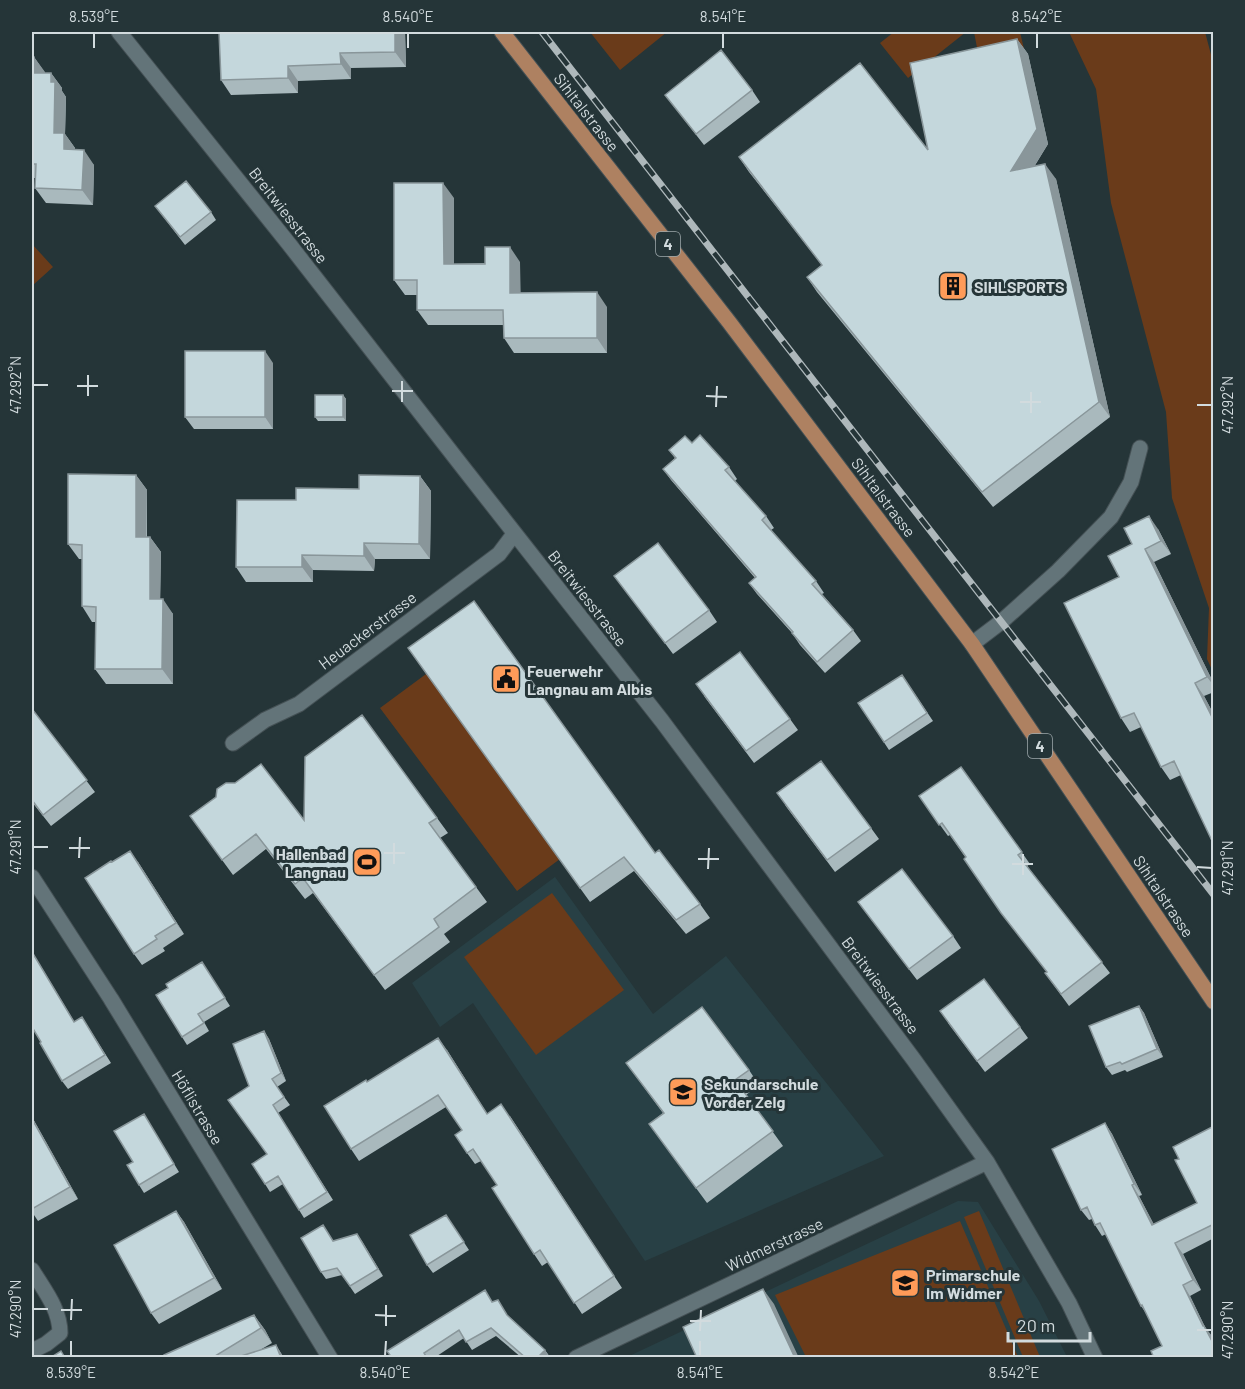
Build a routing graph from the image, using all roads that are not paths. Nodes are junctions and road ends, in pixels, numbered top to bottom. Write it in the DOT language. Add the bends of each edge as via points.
graph roads {
  1 [pos="120,32"];
  2 [pos="502,32"];
  3 [pos="1140,448"];
  4 [pos="514,534"];
  5 [pos="972,644"];
  6 [pos="233,743"];
  7 [pos="32,878"];
  8 [pos="1214,1002"];
  9 [pos="987,1162"];
  10 [pos="32,1270"];
  11 [pos="32,1351"];
  12 [pos="330,1358"];
  13 [pos="576,1358"];
  14 [pos="1095,1358"];
  1 -- 4 [label="street, Breitwiesstrasse"];
  2 -- 5 [label="main road, Sihltalstrasse / 4" via="729,322"];
  3 -- 5 [label="street" via="1131,483 1111,517 1058,571"];
  4 -- 6 [label="street, Heuackerstrasse" via="499,554 308,697"];
  4 -- 9 [label="street, Breitwiesstrasse" via="669,730"];
  5 -- 8 [label="main road, Sihltalstrasse / 4"];
  7 -- 12 [label="street, Höflistrasse" via="111,999"];
  9 -- 13 [label="street, Widmerstrasse"];
  9 -- 14 [label="street, Breitwiesstrasse" via="1069,1303"];
  10 -- 11 [label="street" via="60,1322 60,1333"];
}
